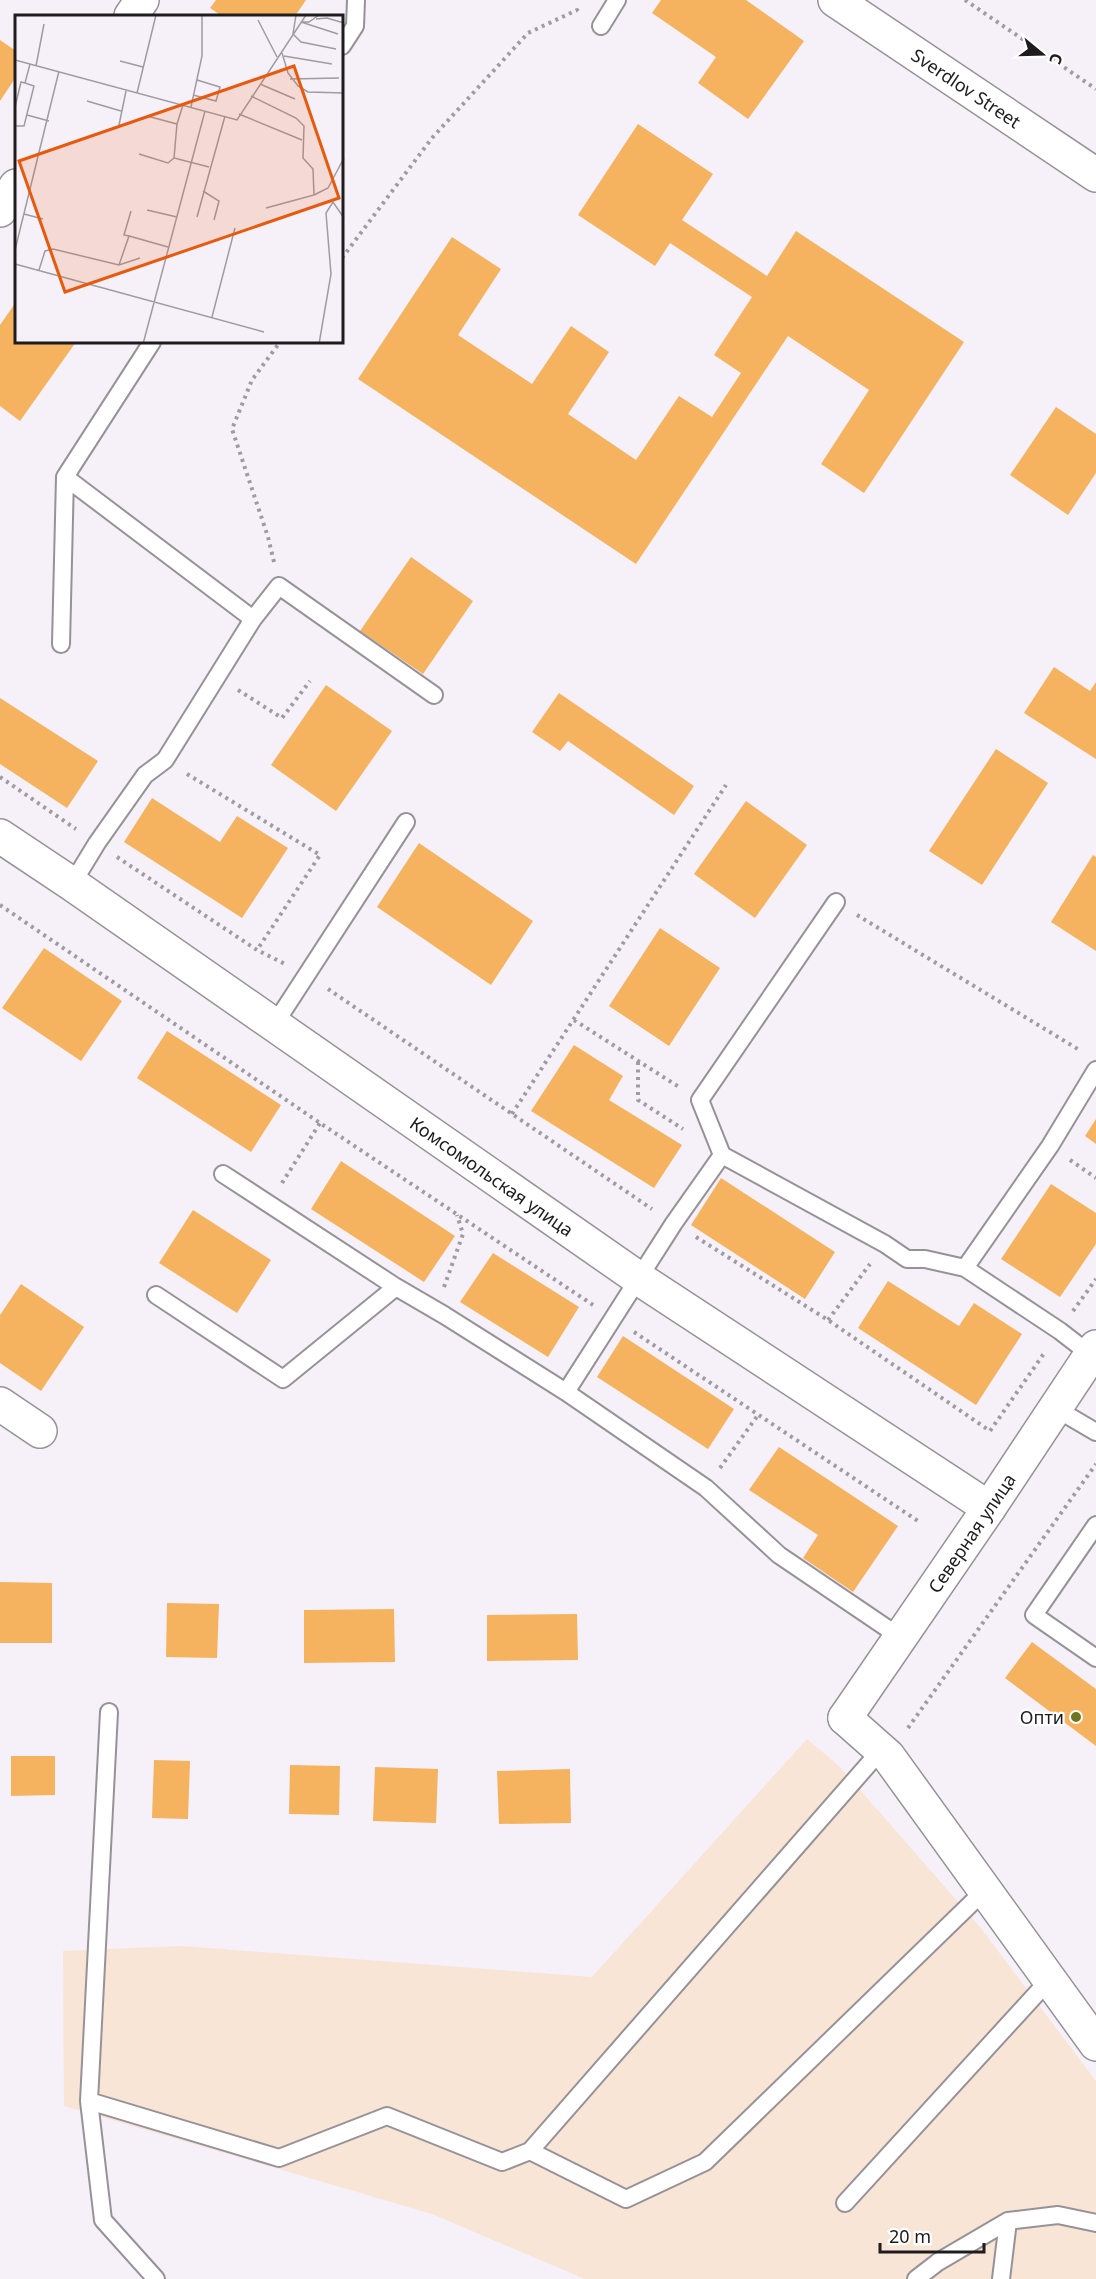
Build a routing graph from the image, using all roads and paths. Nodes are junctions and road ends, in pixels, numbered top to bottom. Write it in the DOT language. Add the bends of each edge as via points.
graph roads {
  1 [pos="142,0"];
  2 [pos="356,0"];
  3 [pos="617,0"];
  4 [pos="835,0"];
  5 [pos="965,0"];
  6 [pos="132,15"];
  7 [pos="601,26"];
  8 [pos="344,43"];
  9 [pos="1096,89"];
  10 [pos="1096,175"];
  11 [pos="15,188"];
  12 [pos="0,210"];
  13 [pos="344,255"];
  14 [pos="151,344"];
  15 [pos="279,344"];
  16 [pos="65,477"];
  17 [pos="279,586"];
  18 [pos="253,619"];
  19 [pos="61,644"];
  20 [pos="217,676"];
  21 [pos="310,681"];
  22 [pos="434,695"];
  23 [pos="165,760"];
  24 [pos="0,777"];
  25 [pos="726,785"];
  26 [pos="406,822"];
  27 [pos="0,836"];
  28 [pos="97,843"];
  29 [pos="72,884"];
  30 [pos="836,902"];
  31 [pos="0,904"];
  32 [pos="257,950"];
  33 [pos="306,974"];
  34 [pos="573,1020"];
  35 [pos="274,1025"];
  36 [pos="1086,1054"];
  37 [pos="638,1061"];
  38 [pos="1096,1070"];
  39 [pos="700,1100"];
  40 [pos="512,1114"];
  41 [pos="320,1123"];
  42 [pos="722,1155"];
  43 [pos="223,1174"];
  44 [pos="268,1204"];
  45 [pos="456,1213"];
  46 [pos="674,1223"];
  47 [pos="885,1244"];
  48 [pos="965,1268"];
  49 [pos="638,1278"];
  50 [pos="1096,1279"];
  51 [pos="396,1287"];
  52 [pos="156,1295"];
  53 [pos="444,1315"];
  54 [pos="613,1318"];
  55 [pos="828,1320"];
  56 [pos="1060,1331"];
  57 [pos="1093,1351"];
  58 [pos="566,1392"];
  59 [pos="0,1404"];
  60 [pos="1055,1408"];
  61 [pos="758,1415"];
  62 [pos="40,1431"];
  63 [pos="1096,1432"];
  64 [pos="1096,1464"];
  65 [pos="706,1488"];
  66 [pos="989,1508"];
  67 [pos="921,1523"];
  68 [pos="1096,1525"];
  69 [pos="900,1637"];
  70 [pos="1096,1658"];
  71 [pos="109,1712"];
  72 [pos="885,1753"];
  73 [pos="985,1890"];
  74 [pos="1049,1980"];
  75 [pos="1096,2044"];
  76 [pos="89,2101"];
  77 [pos="530,2151"];
  78 [pos="845,2203"];
  79 [pos="1008,2221"];
  80 [pos="1096,2223"];
  81 [pos="156,2279"];
  82 [pos="916,2279"];
  83 [pos="1001,2279"];
  1 -- 6 [label="street"];
  2 -- 8 [label="lane" via="355,26"];
  3 -- 7 [label="lane"];
  4 -- 10 [label="street, Sverdlov Street"];
  5 -- 9 [label="path"];
  7 -- 13 [label="path" via="577,10 528,33 432,138"];
  11 -- 12 [label="street"];
  14 -- 16 [label="lane"];
  15 -- 17 [label="path" via="252,380 232,429 268,537"];
  16 -- 18 [label="lane"];
  16 -- 19 [label="lane"];
  17 -- 18 [label="lane"];
  17 -- 22 [label="lane"];
  18 -- 20 [label="lane"];
  20 -- 21 [label="path" via="282,718"];
  20 -- 23 [label="lane"];
  23 -- 28 [label="lane" via="145,775"];
  23 -- 32 [label="path" via="320,855"];
  24 -- 28 [label="path"];
  25 -- 34 [label="path"];
  26 -- 33 [label="lane"];
  27 -- 29 [label="street, Комсомольская улица"];
  28 -- 29 [label="lane"];
  28 -- 32 [label="path"];
  29 -- 35 [label="street, Комсомольская улица"];
  30 -- 36 [label="path"];
  30 -- 39 [label="lane"];
  31 -- 41 [label="path"];
  32 -- 33 [label="path"];
  33 -- 35 [label="lane"];
  33 -- 40 [label="path"];
  34 -- 37 [label="path"];
  34 -- 40 [label="path"];
  35 -- 49 [label="street, Комсомольская улица"];
  37 -- 39 [label="path"];
  37 -- 42 [label="path" via="638,1100"];
  38 -- 48 [label="lane" via="1050,1146"];
  39 -- 42 [label="lane"];
  40 -- 46 [label="path"];
  41 -- 44 [label="path"];
  41 -- 45 [label="path"];
  42 -- 46 [label="lane"];
  42 -- 47 [label="lane"];
  43 -- 44 [label="lane"];
  44 -- 51 [label="lane"];
  45 -- 53 [label="path" via="463,1234 442,1292"];
  45 -- 54 [label="path"];
  46 -- 49 [label="lane"];
  46 -- 55 [label="path"];
  47 -- 48 [label="lane" via="907,1259"];
  47 -- 55 [label="path"];
  48 -- 56 [label="lane"];
  49 -- 54 [label="lane"];
  49 -- 66 [label="street, Комсомольская улица"];
  50 -- 56 [label="path"];
  51 -- 52 [label="lane" via="283,1379"];
  51 -- 53 [label="lane"];
  53 -- 58 [label="lane"];
  54 -- 58 [label="lane"];
  54 -- 61 [label="path"];
  55 -- 56 [label="path" via="990,1431"];
  56 -- 57 [label="lane"];
  57 -- 60 [label="street, Северная улица"];
  58 -- 65 [label="lane"];
  59 -- 62 [label="street"];
  60 -- 63 [label="lane"];
  60 -- 66 [label="street, Северная улица"];
  61 -- 65 [label="path"];
  61 -- 67 [label="path"];
  64 -- 72 [label="path"];
  65 -- 69 [label="lane" via="780,1555"];
  66 -- 69 [label="street, Северная улица"];
  68 -- 70 [label="lane" via="1034,1615"];
  69 -- 72 [label="street, Северная улица" via="844,1718"];
  71 -- 76 [label="lane"];
  72 -- 73 [label="street"];
  72 -- 77 [label="lane"];
  73 -- 74 [label="street"];
  73 -- 77 [label="lane" via="705,2162 626,2199"];
  74 -- 75 [label="street"];
  74 -- 78 [label="lane"];
  76 -- 77 [label="lane" via="279,2158 387,2116 502,2162"];
  76 -- 81 [label="lane" via="103,2220"];
  79 -- 80 [label="lane" via="1058,2214"];
  79 -- 82 [label="lane"];
  79 -- 83 [label="lane"];
}
